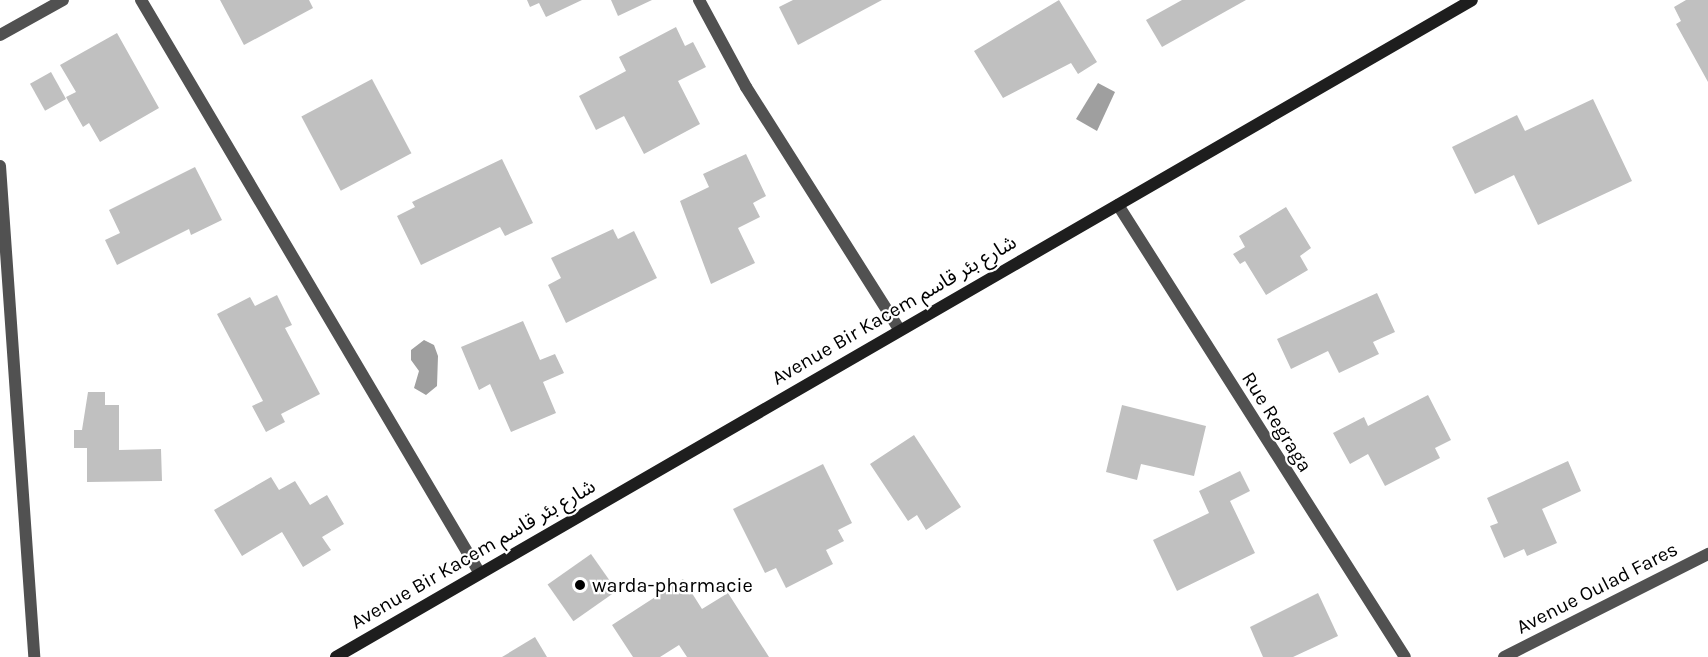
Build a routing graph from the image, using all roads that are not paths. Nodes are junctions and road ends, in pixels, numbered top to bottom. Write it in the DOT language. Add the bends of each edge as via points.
graph roads {
  1 [pos="63,0"];
  2 [pos="141,0"];
  3 [pos="699,0"];
  4 [pos="1472,0"];
  5 [pos="0,35"];
  6 [pos="0,166"];
  7 [pos="1118,205"];
  8 [pos="899,329"];
  9 [pos="1708,554"];
  10 [pos="478,572"];
  11 [pos="1508,656"];
  12 [pos="34,657"];
  13 [pos="336,657"];
  14 [pos="1405,657"];
  1 -- 5 [label="street"];
  2 -- 10 [label="street"];
  3 -- 8 [label="street" via="746,87"];
  4 -- 7 [label="street, Avenue Bir Kacem شارع بئر قاسم"];
  6 -- 12 [label="street"];
  7 -- 8 [label="street, Avenue Bir Kacem شارع بئر قاسم"];
  7 -- 14 [label="street, Rue Regraga"];
  8 -- 10 [label="street, Avenue Bir Kacem شارع بئر قاسم"];
  9 -- 11 [label="street, Avenue Oulad Fares"];
  10 -- 13 [label="street, Avenue Bir Kacem شارع بئر قاسم"];
}
